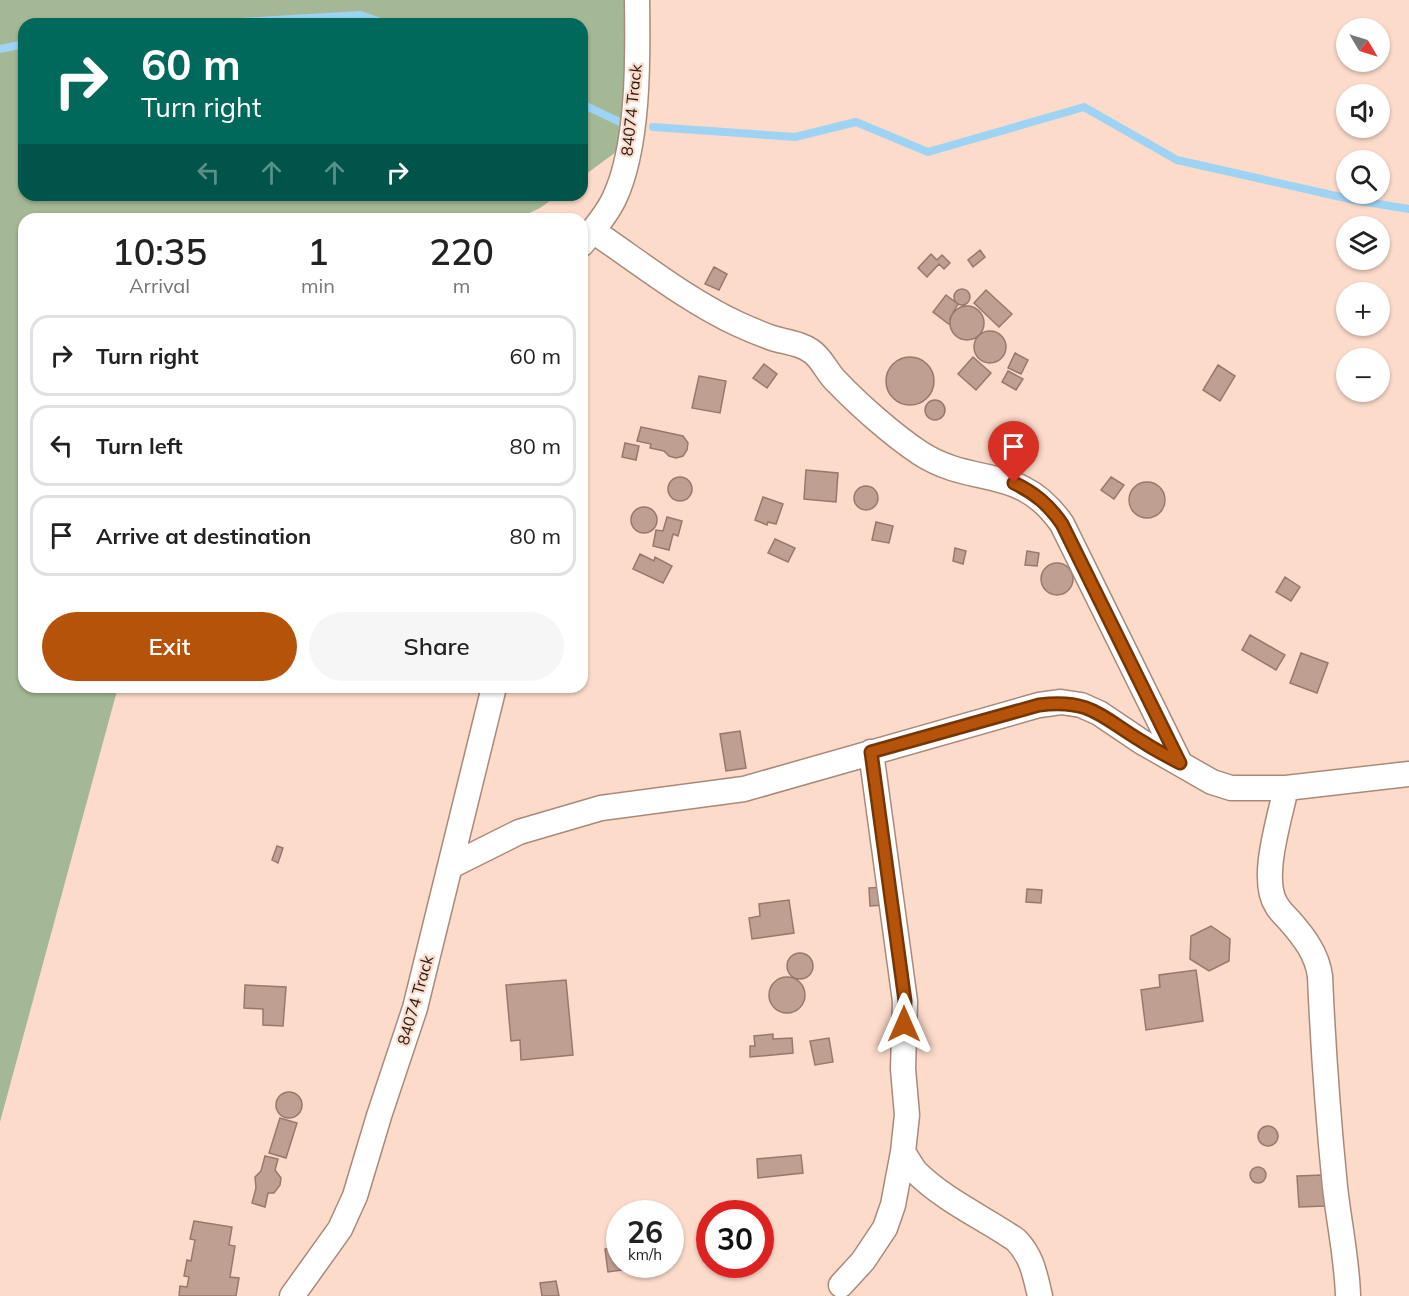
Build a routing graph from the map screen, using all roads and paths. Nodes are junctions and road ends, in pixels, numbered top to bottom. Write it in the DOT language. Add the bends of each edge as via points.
graph roads {
  1 [pos="637,0"];
  2 [pos="588,237"];
  3 [pos="588,239"];
  4 [pos="493,693"];
  5 [pos="871,752"];
  6 [pos="1180,763"];
  7 [pos="1409,774"];
  8 [pos="1286,788"];
  9 [pos="451,866"];
  10 [pos="903,1152"];
  11 [pos="841,1285"];
  12 [pos="292,1296"];
  13 [pos="1040,1296"];
  14 [pos="1348,1296"];
  1 -- 2 [label="street, 84074 Track" via="638,56 631,141 615,197"];
  3 -- 6 [label="street" via="737,324 814,352 856,401 928,457 956,471 1007,481 1041,499 1062,524"];
  4 -- 9 [label="street, 84074 Track"];
  5 -- 6 [label="street" via="1062,702 1099,713"];
  5 -- 9 [label="street" via="744,789 602,808 519,832"];
  5 -- 10 [label="street" via="905,1001 903,1069 907,1115"];
  6 -- 8 [label="street" via="1231,788"];
  7 -- 8 [label="street"];
  8 -- 14 [label="street" via="1269,886 1277,907 1318,962 1324,1076"];
  9 -- 12 [label="street, 84074 Track" via="416,1008 355,1196 340,1229"];
  10 -- 11 [label="street" via="885,1228"];
  10 -- 13 [label="street" via="922,1177 1023,1247 1032,1263"];
}
